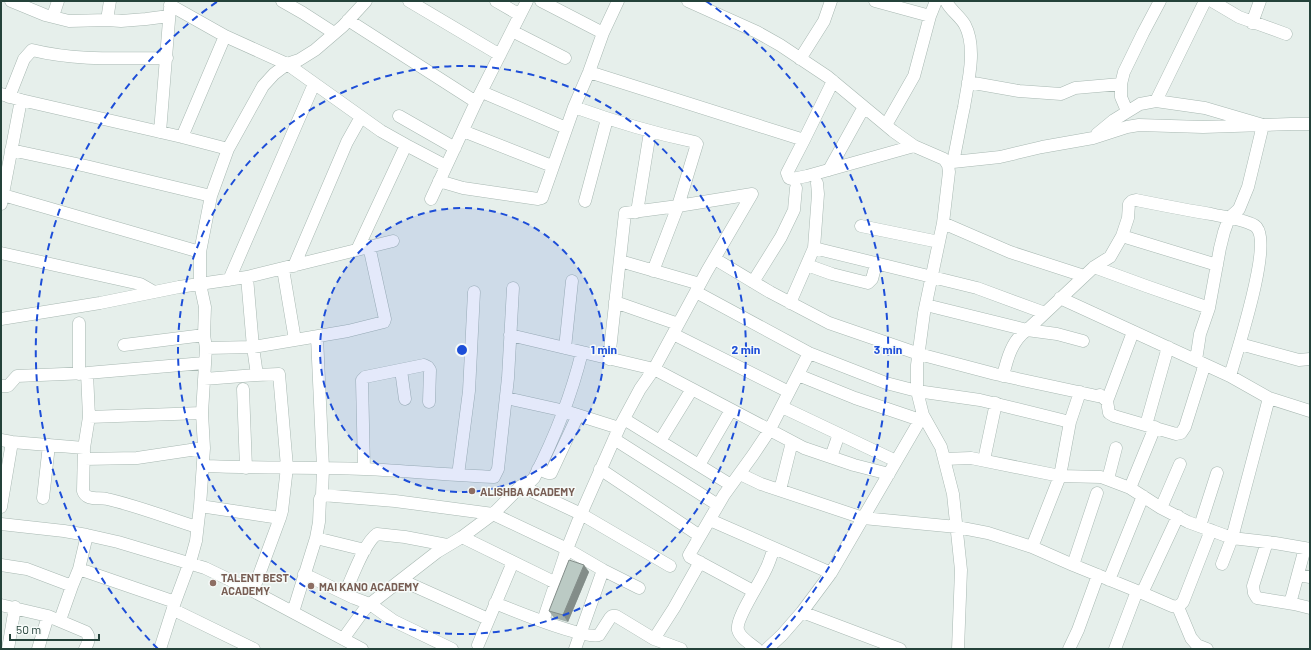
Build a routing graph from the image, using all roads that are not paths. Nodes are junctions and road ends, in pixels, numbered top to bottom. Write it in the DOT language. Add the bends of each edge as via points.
graph roads {
  1 [pos="11,1"];
  2 [pos="58,1"];
  3 [pos="110,1"];
  4 [pos="282,1"];
  5 [pos="409,1"];
  6 [pos="496,1"];
  7 [pos="527,1"];
  8 [pos="542,1"];
  9 [pos="618,1"];
  10 [pos="688,1"];
  11 [pos="831,1"];
  12 [pos="875,1"];
  13 [pos="936,1"];
  14 [pos="946,1"];
  15 [pos="1160,1"];
  16 [pos="1205,1"];
  17 [pos="1212,1"];
  18 [pos="1260,1"];
  19 [pos="363,2"];
  20 [pos="1225,4"];
  21 [pos="170,7"];
  22 [pos="520,15"];
  23 [pos="53,16"];
  24 [pos="930,16"];
  25 [pos="107,20"];
  26 [pos="348,20"];
  27 [pos="1252,23"];
  28 [pos="512,31"];
  29 [pos="334,33"];
  30 [pos="603,34"];
  31 [pos="1286,34"];
  32 [pos="225,36"];
  33 [pos="500,55"];
  34 [pos="167,58"];
  35 [pos="564,58"];
  36 [pos="800,59"];
  37 [pos="287,64"];
  38 [pos="589,72"];
  39 [pos="833,81"];
  40 [pos="968,82"];
  41 [pos="314,84"];
  42 [pos="1121,84"];
  43 [pos="5,95"];
  44 [pos="479,97"];
  45 [pos="21,100"];
  46 [pos="1156,101"];
  47 [pos="574,107"];
  48 [pos="864,107"];
  49 [pos="1127,111"];
  50 [pos="399,116"];
  51 [pos="361,117"];
  52 [pos="607,119"];
  53 [pos="1310,124"];
  54 [pos="886,125"];
  55 [pos="1263,125"];
  56 [pos="566,128"];
  57 [pos="463,131"];
  58 [pos="160,132"];
  59 [pos="650,132"];
  60 [pos="182,137"];
  61 [pos="1093,138"];
  62 [pos="804,140"];
  63 [pos="406,145"];
  64 [pos="914,146"];
  65 [pos="455,148"];
  66 [pos="228,149"];
  67 [pos="11,150"];
  68 [pos="951,163"];
  69 [pos="446,166"];
  70 [pos="552,166"];
  71 [pos="829,170"];
  72 [pos="439,181"];
  73 [pos="817,183"];
  74 [pos="796,188"];
  75 [pos="210,196"];
  76 [pos="431,199"];
  77 [pos="2,200"];
  78 [pos="585,201"];
  79 [pos="678,206"];
  80 [pos="637,212"];
  81 [pos="1229,218"];
  82 [pos="943,223"];
  83 [pos="861,226"];
  84 [pos="1122,236"];
  85 [pos="393,241"];
  86 [pos="939,242"];
  87 [pos="369,246"];
  88 [pos="814,248"];
  89 [pos="357,250"];
  90 [pos="200,252"];
  91 [pos="1,253"];
  92 [pos="715,259"];
  93 [pos="620,261"];
  94 [pos="876,264"];
  95 [pos="807,265"];
  96 [pos="1217,265"];
  97 [pos="1094,267"];
  98 [pos="288,268"];
  99 [pos="653,271"];
  100 [pos="1084,276"];
  101 [pos="932,277"];
  102 [pos="247,278"];
  103 [pos="229,280"];
  104 [pos="572,281"];
  105 [pos="753,282"];
  106 [pos="200,284"];
  107 [pos="513,288"];
  108 [pos="698,288"];
  109 [pos="154,292"];
  110 [pos="474,292"];
  111 [pos="1060,298"];
  112 [pos="615,302"];
  113 [pos="790,303"];
  114 [pos="926,305"];
  115 [pos="1209,308"];
  116 [pos="1045,313"];
  117 [pos="1,319"];
  118 [pos="79,323"];
  119 [pos="675,329"];
  120 [pos="1027,330"];
  121 [pos="1133,332"];
  122 [pos="204,335"];
  123 [pos="510,335"];
  124 [pos="317,337"];
  125 [pos="295,340"];
  126 [pos="1083,341"];
  127 [pos="1240,344"];
  128 [pos="124,345"];
  129 [pos="253,347"];
  130 [pos="1168,347"];
  131 [pos="206,348"];
  132 [pos="564,348"];
  133 [pos="582,352"];
  134 [pos="809,353"];
  135 [pos="919,354"];
  136 [pos="609,359"];
  137 [pos="1310,359"];
  138 [pos="1196,360"];
  139 [pos="204,363"];
  140 [pos="654,369"];
  141 [pos="401,370"];
  142 [pos="83,373"];
  143 [pos="257,374"];
  144 [pos="798,375"];
  145 [pos="1003,376"];
  146 [pos="1230,376"];
  147 [pos="204,379"];
  148 [pos="1,386"];
  149 [pos="243,389"];
  150 [pos="692,389"];
  151 [pos="917,391"];
  152 [pos="789,392"];
  153 [pos="1080,392"];
  154 [pos="506,398"];
  155 [pos="1269,398"];
  156 [pos="405,400"];
  157 [pos="1107,401"];
  158 [pos="429,402"];
  159 [pos="996,403"];
  160 [pos="782,406"];
  161 [pos="731,410"];
  162 [pos="565,411"];
  163 [pos="1310,411"];
  164 [pos="202,413"];
  165 [pos="578,415"];
  166 [pos="89,417"];
  167 [pos="921,418"];
  168 [pos="1070,422"];
  169 [pos="621,424"];
  170 [pos="1150,426"];
  171 [pos="769,431"];
  172 [pos="839,434"];
  173 [pos="614,439"];
  174 [pos="7,441"];
  175 [pos="660,441"];
  176 [pos="792,442"];
  177 [pos="49,445"];
  178 [pos="204,448"];
  179 [pos="1116,448"];
  180 [pos="84,454"];
  181 [pos="831,457"];
  182 [pos="944,459"];
  183 [pos="984,460"];
  184 [pos="896,461"];
  185 [pos="1180,464"];
  186 [pos="699,465"];
  187 [pos="203,466"];
  188 [pos="287,467"];
  189 [pos="246,468"];
  190 [pos="323,468"];
  191 [pos="364,469"];
  192 [pos="538,469"];
  193 [pos="600,469"];
  194 [pos="740,474"];
  195 [pos="889,474"];
  196 [pos="1217,474"];
  197 [pos="458,475"];
  198 [pos="1060,476"];
  199 [pos="1108,479"];
  200 [pos="732,485"];
  201 [pos="521,486"];
  202 [pos="1130,488"];
  203 [pos="780,490"];
  204 [pos="1097,493"];
  205 [pos="322,495"];
  206 [pos="1143,496"];
  207 [pos="43,498"];
  208 [pos="718,505"];
  209 [pos="200,506"];
  210 [pos="1,507"];
  211 [pos="1161,508"];
  212 [pos="493,514"];
  213 [pos="581,514"];
  214 [pos="1178,516"];
  215 [pos="280,518"];
  216 [pos="863,518"];
  217 [pos="710,520"];
  218 [pos="1,524"];
  219 [pos="197,527"];
  220 [pos="956,527"];
  221 [pos="1205,528"];
  222 [pos="87,535"];
  223 [pos="700,536"];
  224 [pos="462,537"];
  225 [pos="316,538"];
  226 [pos="1232,538"];
  227 [pos="1267,542"];
  228 [pos="447,545"];
  229 [pos="1032,547"];
  230 [pos="774,548"];
  231 [pos="568,549"];
  232 [pos="1308,549"];
  233 [pos="365,550"];
  234 [pos="513,562"];
  235 [pos="700,562"];
  236 [pos="190,563"];
  237 [pos="1222,564"];
  238 [pos="1,565"];
  239 [pos="1073,565"];
  240 [pos="670,566"];
  241 [pos="79,569"];
  242 [pos="603,570"];
  243 [pos="831,573"];
  244 [pos="304,574"];
  245 [pos="1298,575"];
  246 [pos="1104,577"];
  247 [pos="1310,577"];
  248 [pos="401,580"];
  249 [pos="556,583"];
  250 [pos="72,586"];
  251 [pos="639,588"];
  252 [pos="253,591"];
  253 [pos="753,591"];
  254 [pos="1139,592"];
  255 [pos="345,594"];
  256 [pos="370,604"];
  257 [pos="495,604"];
  258 [pos="1294,604"];
  259 [pos="1,605"];
  260 [pos="175,606"];
  261 [pos="15,607"];
  262 [pos="1178,607"];
  263 [pos="1310,608"];
  264 [pos="293,612"];
  265 [pos="802,612"];
  266 [pos="54,618"];
  267 [pos="488,619"];
  268 [pos="543,621"];
  269 [pos="580,633"];
  270 [pos="343,639"];
  271 [pos="654,639"];
  272 [pos="478,645"];
  273 [pos="1192,645"];
  274 [pos="164,647"];
  275 [pos="8,649"];
  276 [pos="38,649"];
  277 [pos="85,649"];
  278 [pos="254,649"];
  279 [pos="362,649"];
  280 [pos="452,649"];
  281 [pos="575,649"];
  282 [pos="681,649"];
  283 [pos="758,649"];
  284 [pos="767,649"];
  285 [pos="900,649"];
  286 [pos="958,649"];
  287 [pos="1069,649"];
  288 [pos="1115,649"];
  289 [pos="1207,649"];
  1 -- 23 [label="street"];
  2 -- 23 [label="street"];
  3 -- 25 [label="street"];
  4 -- 29 [label="street"];
  5 -- 33 [label="street"];
  6 -- 22 [label="street"];
  7 -- 22 [label="street"];
  8 -- 30 [label="street"];
  9 -- 30 [label="street"];
  10 -- 36 [label="street" via="757,32"];
  11 -- 36 [label="street" via="824,21"];
  12 -- 24 [label="street"];
  13 -- 24 [label="street"];
  14 -- 40 [label="street" via="965,24 969,37 971,52"];
  15 -- 42 [label="street" via="1124,72"];
  16 -- 46 [label="street"];
  17 -- 20 [label="street"];
  18 -- 27 [label="street"];
  19 -- 26 [label="street"];
  20 -- 27 [label="street"];
  21 -- 25 [label="street" via="146,19"];
  21 -- 32 [label="street"];
  21 -- 34 [label="street"];
  22 -- 28 [label="street"];
  23 -- 25 [label="street" via="69,21"];
  24 -- 54 [label="street" via="914,76"];
  26 -- 29 [label="street"];
  26 -- 44 [label="street"];
  27 -- 31 [label="street"];
  28 -- 33 [label="street"];
  28 -- 35 [label="street"];
  29 -- 37 [label="street" via="315,50"];
  30 -- 38 [label="street"];
  32 -- 37 [label="street"];
  32 -- 60 [label="street"];
  33 -- 44 [label="street"];
  34 -- 43 [label="street" via="89,58 45,54 32,50 24,59"];
  34 -- 58 [label="street"];
  36 -- 39 [label="street"];
  37 -- 41 [label="street"];
  37 -- 66 [label="street" via="263,86"];
  38 -- 47 [label="street"];
  38 -- 62 [label="street"];
  39 -- 48 [label="street"];
  39 -- 62 [label="street"];
  40 -- 42 [label="street" via="1019,91 1061,94 1075,88"];
  40 -- 68 [label="street"];
  41 -- 51 [label="street"];
  41 -- 103 [label="street"];
  42 -- 49 [label="street" via="1121,97"];
  43 -- 45 [label="street"];
  44 -- 56 [label="street"];
  44 -- 57 [label="street"];
  45 -- 58 [label="street"];
  45 -- 67 [label="street"];
  46 -- 49 [label="street" via="1140,104"];
  46 -- 55 [label="street" via="1205,108"];
  47 -- 52 [label="street"];
  47 -- 56 [label="street"];
  48 -- 54 [label="street"];
  48 -- 71 [label="street"];
  49 -- 61 [label="street"];
  50 -- 65 [label="street"];
  51 -- 63 [label="street"];
  51 -- 98 [label="street"];
  52 -- 59 [label="street"];
  52 -- 78 [label="street"];
  53 -- 55 [label="street"];
  54 -- 64 [label="street"];
  55 -- 61 [label="street" via="1139,125"];
  55 -- 81 [label="street" via="1248,187 1239,208"];
  56 -- 70 [label="street"];
  57 -- 65 [label="street"];
  57 -- 70 [label="street"];
  58 -- 60 [label="street"];
  59 -- 79 [label="street" via="697,144"];
  59 -- 80 [label="street"];
  60 -- 66 [label="street"];
  61 -- 68 [label="street" via="1000,157"];
  62 -- 71 [label="street" via="787,172 788,178"];
  63 -- 69 [label="street"];
  63 -- 89 [label="street"];
  64 -- 68 [label="street"];
  64 -- 71 [label="street"];
  65 -- 69 [label="street"];
  66 -- 75 [label="street"];
  67 -- 75 [label="street"];
  67 -- 77 [label="street"];
  68 -- 82 [label="street"];
  69 -- 72 [label="street"];
  70 -- 72 [label="street" via="544,196 538,199 463,188"];
  72 -- 76 [label="street"];
  73 -- 88 [label="street"];
  74 -- 105 [label="street" via="794,210 781,237"];
  75 -- 90 [label="street"];
  77 -- 90 [label="street"];
  79 -- 80 [label="street"];
  79 -- 92 [label="street" via="752,194"];
  79 -- 99 [label="street"];
  80 -- 93 [label="street" via="625,213"];
  81 -- 84 [label="street" via="1136,200 1129,204 1128,218"];
  81 -- 96 [label="street"];
  81 -- 127 [label="street" via="1251,223 1257,227 1260,234 1261,255 1258,275"];
  82 -- 86 [label="street"];
  82 -- 100 [label="street" via="1010,252"];
  83 -- 86 [label="street"];
  84 -- 96 [label="street"];
  84 -- 97 [label="street" via="1110,257"];
  85 -- 87 [label="street"];
  86 -- 101 [label="street"];
  87 -- 89 [label="street"];
  87 -- 124 [label="street" via="385,321"];
  88 -- 94 [label="street"];
  88 -- 95 [label="street"];
  89 -- 98 [label="street"];
  90 -- 106 [label="street"];
  91 -- 109 [label="street" via="140,284"];
  92 -- 105 [label="street"];
  92 -- 108 [label="street"];
  93 -- 99 [label="street"];
  93 -- 112 [label="street"];
  94 -- 95 [label="street" via="872,279 868,283"];
  94 -- 101 [label="street"];
  95 -- 113 [label="street"];
  96 -- 115 [label="street"];
  97 -- 100 [label="street"];
  97 -- 115 [label="street"];
  98 -- 102 [label="street"];
  98 -- 125 [label="street"];
  99 -- 108 [label="street"];
  100 -- 111 [label="street"];
  101 -- 114 [label="street"];
  101 -- 116 [label="street" via="977,288"];
  102 -- 103 [label="street"];
  102 -- 129 [label="street"];
  103 -- 106 [label="street"];
  104 -- 132 [label="street"];
  105 -- 113 [label="street"];
  106 -- 109 [label="street"];
  106 -- 122 [label="street" via="205,307"];
  107 -- 123 [label="street"];
  108 -- 119 [label="street"];
  108 -- 134 [label="street"];
  109 -- 117 [label="street" via="100,304"];
  110 -- 197 [label="street" via="469,392"];
  111 -- 116 [label="street"];
  111 -- 121 [label="street"];
  112 -- 119 [label="street"];
  112 -- 136 [label="street"];
  113 -- 135 [label="street" via="829,323"];
  114 -- 120 [label="street"];
  114 -- 135 [label="street"];
  115 -- 138 [label="street" via="1200,334"];
  116 -- 120 [label="street"];
  118 -- 142 [label="street"];
  119 -- 140 [label="street"];
  119 -- 152 [label="street"];
  120 -- 126 [label="street"];
  120 -- 145 [label="street" via="1017,339"];
  121 -- 130 [label="street"];
  121 -- 157 [label="street"];
  122 -- 128 [label="street"];
  122 -- 131 [label="street"];
  123 -- 132 [label="street"];
  123 -- 154 [label="street"];
  124 -- 125 [label="street"];
  124 -- 190 [label="street"];
  125 -- 129 [label="street"];
  127 -- 137 [label="street" via="1300,360"];
  127 -- 146 [label="street"];
  129 -- 131 [label="street"];
  129 -- 143 [label="street"];
  130 -- 138 [label="street"];
  130 -- 170 [label="street"];
  131 -- 139 [label="street"];
  132 -- 133 [label="street"];
  133 -- 136 [label="street"];
  133 -- 162 [label="street"];
  134 -- 144 [label="street"];
  134 -- 151 [label="street" via="886,383"];
  135 -- 145 [label="street"];
  135 -- 151 [label="street"];
  136 -- 140 [label="street"];
  138 -- 146 [label="street"];
  138 -- 170 [label="street" via="1202,363 1203,370 1181,434"];
  139 -- 142 [label="street"];
  139 -- 147 [label="street"];
  140 -- 150 [label="street"];
  140 -- 169 [label="street"];
  141 -- 156 [label="street"];
  141 -- 158 [label="street" via="424,365 428,367"];
  141 -- 191 [label="street" via="368,375 362,380"];
  142 -- 148 [label="street" via="17,376 8,386"];
  142 -- 166 [label="street"];
  143 -- 147 [label="street"];
  143 -- 188 [label="street" via="278,374 280,377"];
  144 -- 152 [label="street"];
  144 -- 167 [label="street" via="856,398"];
  145 -- 153 [label="street"];
  146 -- 155 [label="street"];
  147 -- 164 [label="street"];
  149 -- 189 [label="street"];
  150 -- 161 [label="street"];
  150 -- 175 [label="street"];
  151 -- 159 [label="street"];
  151 -- 167 [label="street"];
  152 -- 160 [label="street"];
  153 -- 157 [label="street" via="1100,395"];
  153 -- 168 [label="street"];
  154 -- 162 [label="street"];
  154 -- 197 [label="street" via="496,474 494,477"];
  155 -- 163 [label="street"];
  155 -- 226 [label="street"];
  157 -- 170 [label="street" via="1109,413 1114,416"];
  159 -- 168 [label="street"];
  159 -- 183 [label="street"];
  160 -- 171 [label="street"];
  160 -- 172 [label="street"];
  161 -- 171 [label="street"];
  161 -- 186 [label="street"];
  162 -- 165 [label="street"];
  162 -- 192 [label="street"];
  164 -- 166 [label="street"];
  164 -- 178 [label="street"];
  165 -- 169 [label="street"];
  165 -- 192 [label="street" via="551,473"];
  166 -- 180 [label="street"];
  167 -- 182 [label="street" via="941,447"];
  167 -- 184 [label="street"];
  168 -- 198 [label="street"];
  169 -- 173 [label="street"];
  169 -- 175 [label="street"];
  170 -- 202 [label="street"];
  171 -- 176 [label="street"];
  171 -- 194 [label="street"];
  172 -- 181 [label="street"];
  172 -- 184 [label="street"];
  173 -- 193 [label="street"];
  173 -- 208 [label="street"];
  174 -- 177 [label="street"];
  174 -- 210 [label="street"];
  175 -- 186 [label="street"];
  176 -- 181 [label="street"];
  176 -- 203 [label="street"];
  177 -- 180 [label="street"];
  177 -- 207 [label="street"];
  178 -- 180 [label="street" via="137,458"];
  178 -- 187 [label="street"];
  179 -- 199 [label="street"];
  180 -- 219 [label="street" via="83,491 87,497 106,499"];
  181 -- 195 [label="street"];
  182 -- 183 [label="street"];
  182 -- 220 [label="street" via="953,494"];
  183 -- 198 [label="street"];
  184 -- 195 [label="street"];
  185 -- 211 [label="street"];
  186 -- 200 [label="street"];
  187 -- 189 [label="street"];
  187 -- 209 [label="street"];
  188 -- 189 [label="street"];
  188 -- 190 [label="street"];
  188 -- 215 [label="street"];
  190 -- 191 [label="street"];
  190 -- 205 [label="street"];
  191 -- 197 [label="street"];
  192 -- 201 [label="street" via="531,481"];
  193 -- 213 [label="street"];
  193 -- 223 [label="street"];
  194 -- 200 [label="street"];
  194 -- 203 [label="street"];
  195 -- 216 [label="street"];
  196 -- 221 [label="street"];
  198 -- 199 [label="street"];
  198 -- 229 [label="street"];
  199 -- 202 [label="street"];
  200 -- 208 [label="street"];
  201 -- 212 [label="street"];
  201 -- 213 [label="street"];
  202 -- 206 [label="street"];
  203 -- 216 [label="street"];
  204 -- 239 [label="street"];
  205 -- 212 [label="street" via="395,501"];
  205 -- 225 [label="street"];
  206 -- 211 [label="street"];
  206 -- 246 [label="street"];
  208 -- 217 [label="street"];
  209 -- 215 [label="street"];
  209 -- 219 [label="street"];
  211 -- 214 [label="street"];
  212 -- 224 [label="street"];
  212 -- 231 [label="street"];
  213 -- 231 [label="street"];
  213 -- 240 [label="street"];
  214 -- 221 [label="street"];
  214 -- 254 [label="street"];
  215 -- 252 [label="street"];
  216 -- 220 [label="street"];
  216 -- 243 [label="street"];
  217 -- 223 [label="street"];
  217 -- 230 [label="street"];
  218 -- 222 [label="street"];
  219 -- 236 [label="street"];
  220 -- 229 [label="street" via="988,533"];
  220 -- 286 [label="street" via="961,570"];
  221 -- 226 [label="street"];
  221 -- 262 [label="street" via="1183,602"];
  222 -- 236 [label="street"];
  222 -- 241 [label="street"];
  223 -- 235 [label="street" via="689,555"];
  224 -- 228 [label="street"];
  224 -- 234 [label="street"];
  225 -- 233 [label="street"];
  225 -- 244 [label="street"];
  226 -- 227 [label="street"];
  226 -- 237 [label="street"];
  227 -- 232 [label="street"];
  227 -- 258 [label="street" via="1254,593 1257,598"];
  228 -- 233 [label="street" via="377,534"];
  228 -- 248 [label="street"];
  229 -- 239 [label="street"];
  230 -- 243 [label="street"];
  230 -- 253 [label="street" via="765,572"];
  231 -- 242 [label="street"];
  231 -- 249 [label="street"];
  232 -- 245 [label="street"];
  233 -- 255 [label="street"];
  234 -- 249 [label="street"];
  234 -- 257 [label="street"];
  235 -- 253 [label="street"];
  235 -- 271 [label="street"];
  236 -- 252 [label="street" via="223,575"];
  236 -- 260 [label="street"];
  238 -- 250 [label="street" via="28,569"];
  239 -- 246 [label="street"];
  241 -- 250 [label="street"];
  241 -- 260 [label="street"];
  242 -- 251 [label="street"];
  242 -- 269 [label="street"];
  243 -- 265 [label="street"];
  244 -- 255 [label="street"];
  244 -- 264 [label="street"];
  245 -- 247 [label="street"];
  245 -- 258 [label="street" via="1291,600"];
  246 -- 254 [label="street"];
  246 -- 287 [label="street"];
  248 -- 256 [label="street"];
  248 -- 267 [label="street"];
  249 -- 268 [label="street"];
  250 -- 266 [label="street"];
  252 -- 264 [label="street"];
  253 -- 283 [label="street" via="738,623 738,629 741,636"];
  254 -- 262 [label="street"];
  254 -- 288 [label="street"];
  255 -- 256 [label="street"];
  256 -- 270 [label="street"];
  256 -- 280 [label="street" via="394,621"];
  257 -- 267 [label="street"];
  257 -- 268 [label="street"];
  258 -- 263 [label="street"];
  259 -- 261 [label="street"];
  260 -- 274 [label="street"];
  260 -- 278 [label="street"];
  261 -- 266 [label="street"];
  261 -- 275 [label="street"];
  262 -- 273 [label="street"];
  264 -- 270 [label="street"];
  265 -- 284 [label="street"];
  265 -- 285 [label="street"];
  266 -- 276 [label="street"];
  266 -- 277 [label="street" via="86,632 89,638"];
  267 -- 272 [label="street"];
  268 -- 269 [label="street"];
  269 -- 271 [label="street" via="600,635 610,618 616,616"];
  269 -- 281 [label="street"];
  270 -- 279 [label="street"];
  271 -- 282 [label="street"];
  273 -- 289 [label="street"];
}
